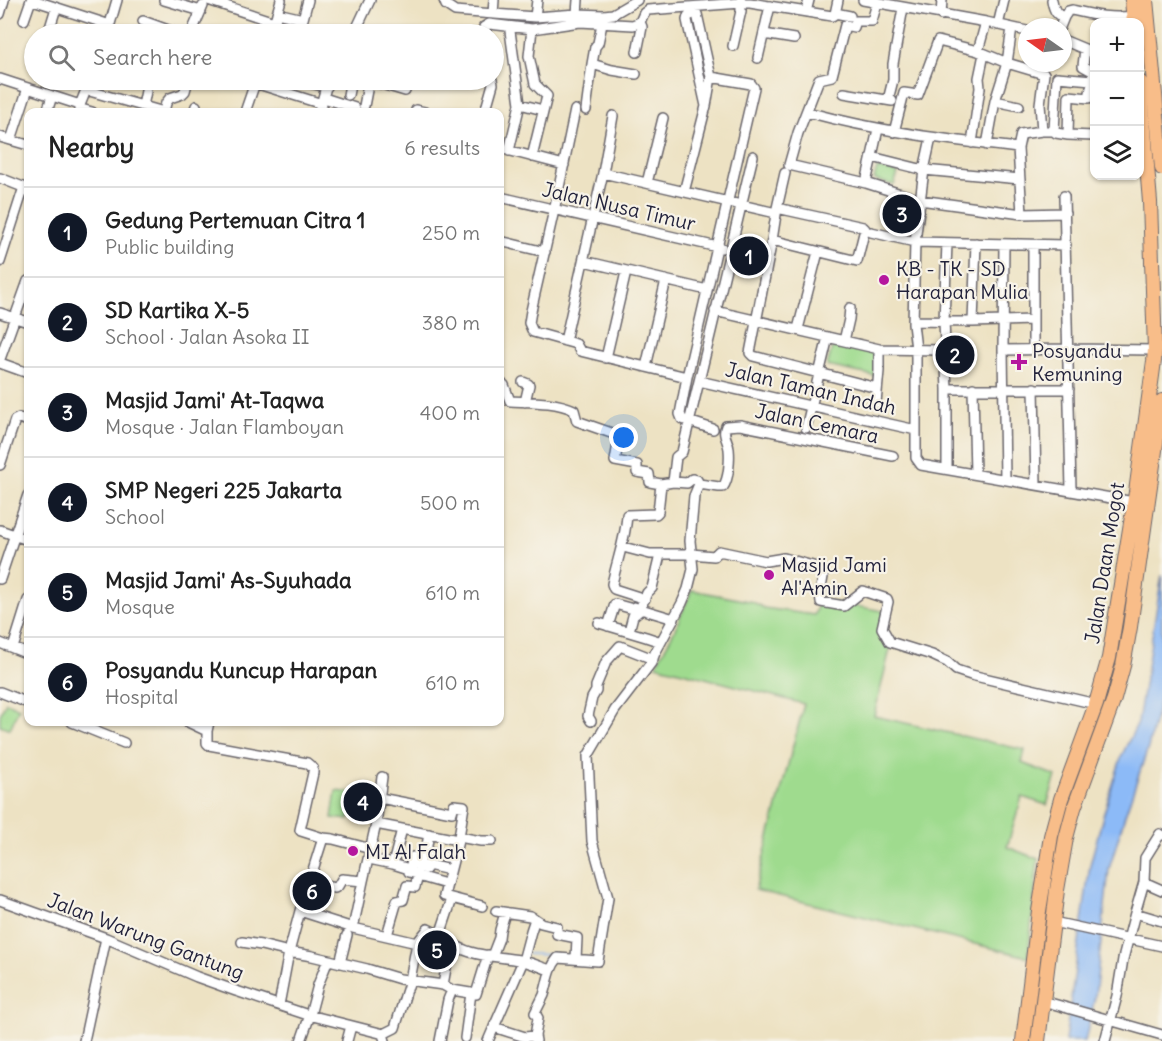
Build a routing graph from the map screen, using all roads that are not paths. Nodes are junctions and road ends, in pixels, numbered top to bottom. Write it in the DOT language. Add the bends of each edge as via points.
graph roads {
  1 [pos="4,0"];
  2 [pos="32,0"];
  3 [pos="117,0"];
  4 [pos="164,0"];
  5 [pos="206,0"];
  6 [pos="281,0"];
  7 [pos="308,0"];
  8 [pos="370,0"];
  9 [pos="444,0"];
  10 [pos="494,0"];
  11 [pos="537,0"];
  12 [pos="578,0"];
  13 [pos="619,0"];
  14 [pos="637,0"];
  15 [pos="809,0"];
  16 [pos="838,0"];
  17 [pos="863,0"];
  18 [pos="942,0"];
  19 [pos="1004,0"];
  20 [pos="1052,0"];
  21 [pos="1132,0"];
  22 [pos="1146,0"];
  23 [pos="741,2"];
  24 [pos="877,3"];
  25 [pos="238,5"];
  26 [pos="777,5"];
  27 [pos="56,8"];
  28 [pos="903,8"];
  29 [pos="201,11"];
  30 [pos="618,11"];
  31 [pos="806,12"];
  32 [pos="835,13"];
  33 [pos="0,14"];
  34 [pos="493,14"];
  35 [pos="577,14"];
  36 [pos="941,15"];
  37 [pos="850,16"];
  38 [pos="276,17"];
  39 [pos="536,17"];
  40 [pos="1061,18"];
  41 [pos="1064,18"];
  42 [pos="1120,18"];
  43 [pos="1133,18"];
  44 [pos="24,20"];
  45 [pos="143,21"];
  46 [pos="640,22"];
  47 [pos="986,22"];
  48 [pos="51,24"];
  49 [pos="94,24"];
  50 [pos="112,24"];
  51 [pos="151,24"];
  52 [pos="195,24"];
  53 [pos="274,24"];
  54 [pos="359,24"];
  55 [pos="602,24"];
  56 [pos="504,25"];
  57 [pos="998,25"];
  58 [pos="532,28"];
  59 [pos="1012,28"];
  60 [pos="1018,29"];
  61 [pos="510,31"];
  62 [pos="764,34"];
  63 [pos="794,39"];
  64 [pos="1072,44"];
  65 [pos="733,46"];
  66 [pos="637,52"];
  67 [pos="981,52"];
  68 [pos="758,58"];
  69 [pos="1007,63"];
  70 [pos="592,64"];
  71 [pos="1094,72"];
  72 [pos="636,74"];
  73 [pos="711,77"];
  74 [pos="0,79"];
  75 [pos="1090,80"];
  76 [pos="24,86"];
  77 [pos="27,90"];
  78 [pos="36,90"];
  79 [pos="86,90"];
  80 [pos="146,90"];
  81 [pos="185,90"];
  82 [pos="253,90"];
  83 [pos="281,90"];
  84 [pos="326,90"];
  85 [pos="349,90"];
  86 [pos="365,90"];
  87 [pos="402,90"];
  88 [pos="491,90"];
  89 [pos="405,91"];
  90 [pos="1090,92"];
  91 [pos="844,93"];
  92 [pos="348,95"];
  93 [pos="52,96"];
  94 [pos="888,100"];
  95 [pos="995,101"];
  96 [pos="901,103"];
  97 [pos="520,104"];
  98 [pos="322,105"];
  99 [pos="143,106"];
  100 [pos="706,106"];
  101 [pos="1019,106"];
  102 [pos="49,108"];
  103 [pos="78,108"];
  104 [pos="80,108"];
  105 [pos="150,108"];
  106 [pos="166,108"];
  107 [pos="246,108"];
  108 [pos="486,108"];
  109 [pos="543,110"];
  110 [pos="574,110"];
  111 [pos="586,110"];
  112 [pos="807,112"];
  113 [pos="613,116"];
  114 [pos="663,118"];
  115 [pos="878,129"];
  116 [pos="1042,131"];
  117 [pos="1054,131"];
  118 [pos="894,132"];
  119 [pos="1068,135"];
  120 [pos="1090,136"];
  121 [pos="0,137"];
  122 [pos="931,138"];
  123 [pos="11,140"];
  124 [pos="972,143"];
  125 [pos="24,144"];
  126 [pos="987,145"];
  127 [pos="1018,148"];
  128 [pos="504,149"];
  129 [pos="1161,150"];
  130 [pos="1144,152"];
  131 [pos="753,156"];
  132 [pos="532,157"];
  133 [pos="872,157"];
  134 [pos="564,165"];
  135 [pos="1162,168"];
  136 [pos="787,169"];
  137 [pos="924,170"];
  138 [pos="603,173"];
  139 [pos="0,178"];
  140 [pos="1020,179"];
  141 [pos="647,183"];
  142 [pos="866,183"];
  143 [pos="24,187"];
  144 [pos="684,192"];
  145 [pos="24,194"];
  146 [pos="1064,196"];
  147 [pos="504,197"];
  148 [pos="920,200"];
  149 [pos="728,202"];
  150 [pos="741,205"];
  151 [pos="554,209"];
  152 [pos="777,210"];
  153 [pos="1065,213"];
  154 [pos="1022,214"];
  155 [pos="593,218"];
  156 [pos="868,230"];
  157 [pos="772,240"];
  158 [pos="504,242"];
  159 [pos="915,242"];
  160 [pos="947,243"];
  161 [pos="976,243"];
  162 [pos="1004,244"];
  163 [pos="1033,245"];
  164 [pos="1066,245"];
  165 [pos="717,247"];
  166 [pos="730,250"];
  167 [pos="545,252"];
  168 [pos="818,252"];
  169 [pos="584,261"];
  170 [pos="0,262"];
  171 [pos="626,272"];
  172 [pos="666,280"];
  173 [pos="707,290"];
  174 [pos="24,292"];
  175 [pos="850,308"];
  176 [pos="715,311"];
  177 [pos="0,313"];
  178 [pos="15,318"];
  179 [pos="757,320"];
  180 [pos="1033,320"];
  181 [pos="24,321"];
  182 [pos="914,321"];
  183 [pos="944,321"];
  184 [pos="1003,321"];
  185 [pos="973,322"];
  186 [pos="798,329"];
  187 [pos="828,337"];
  188 [pos="565,340"];
  189 [pos="844,341"];
  190 [pos="879,349"];
  191 [pos="916,349"];
  192 [pos="1033,349"];
  193 [pos="1068,349"];
  194 [pos="940,350"];
  195 [pos="1003,350"];
  196 [pos="1155,350"];
  197 [pos="606,358"];
  198 [pos="0,361"];
  199 [pos="646,367"];
  200 [pos="24,371"];
  201 [pos="819,373"];
  202 [pos="687,377"];
  203 [pos="699,381"];
  204 [pos="523,382"];
  205 [pos="504,385"];
  206 [pos="877,388"];
  207 [pos="973,388"];
  208 [pos="1003,388"];
  209 [pos="1034,388"];
  210 [pos="947,389"];
  211 [pos="1069,389"];
  212 [pos="1162,401"];
  213 [pos="525,402"];
  214 [pos="876,403"];
  215 [pos="811,407"];
  216 [pos="24,419"];
  217 [pos="685,419"];
  218 [pos="806,428"];
  219 [pos="713,429"];
  220 [pos="916,430"];
  221 [pos="893,456"];
  222 [pos="0,465"];
  223 [pos="947,469"];
  224 [pos="975,474"];
  225 [pos="1005,479"];
  226 [pos="673,482"];
  227 [pos="661,484"];
  228 [pos="699,484"];
  229 [pos="1035,484"];
  230 [pos="1071,490"];
  231 [pos="1134,502"];
  232 [pos="24,507"];
  233 [pos="0,530"];
  234 [pos="15,535"];
  235 [pos="24,538"];
  236 [pos="623,547"];
  237 [pos="691,554"];
  238 [pos="660,555"];
  239 [pos="0,579"];
  240 [pos="645,599"];
  241 [pos="640,609"];
  242 [pos="24,613"];
  243 [pos="674,619"];
  244 [pos="629,631"];
  245 [pos="661,642"];
  246 [pos="0,643"];
  247 [pos="13,648"];
  248 [pos="24,652"];
  249 [pos="653,659"];
  250 [pos="0,692"];
  251 [pos="24,701"];
  252 [pos="1096,704"];
  253 [pos="591,721"];
  254 [pos="82,726"];
  255 [pos="208,727"];
  256 [pos="1084,739"];
  257 [pos="124,743"];
  258 [pos="1098,745"];
  259 [pos="1074,763"];
  260 [pos="1089,770"];
  261 [pos="382,777"];
  262 [pos="466,795"];
  263 [pos="380,798"];
  264 [pos="464,807"];
  265 [pos="376,824"];
  266 [pos="402,829"];
  267 [pos="429,834"];
  268 [pos="1162,835"];
  269 [pos="323,838"];
  270 [pos="459,839"];
  271 [pos="492,841"];
  272 [pos="370,854"];
  273 [pos="453,858"];
  274 [pos="393,864"];
  275 [pos="409,869"];
  276 [pos="450,870"];
  277 [pos="418,876"];
  278 [pos="363,881"];
  279 [pos="1144,882"];
  280 [pos="308,883"];
  281 [pos="446,884"];
  282 [pos="1162,890"];
  283 [pos="452,899"];
  284 [pos="0,900"];
  285 [pos="482,906"];
  286 [pos="300,911"];
  287 [pos="1135,913"];
  288 [pos="536,918"];
  289 [pos="1162,921"];
  290 [pos="1053,922"];
  291 [pos="350,931"];
  292 [pos="387,935"];
  293 [pos="440,935"];
  294 [pos="106,938"];
  295 [pos="1129,938"];
  296 [pos="419,941"];
  297 [pos="242,942"];
  298 [pos="455,945"];
  299 [pos="1162,946"];
  300 [pos="289,952"];
  301 [pos="490,956"];
  302 [pos="523,958"];
  303 [pos="576,958"];
  304 [pos="328,960"];
  305 [pos="340,963"];
  306 [pos="550,970"];
  307 [pos="410,980"];
  308 [pos="447,988"];
  309 [pos="471,993"];
  310 [pos="1047,1003"];
  311 [pos="279,1005"];
  312 [pos="310,1015"];
  313 [pos="1108,1022"];
  314 [pos="351,1026"];
  315 [pos="494,1027"];
  316 [pos="1162,1035"];
  317 [pos="384,1038"];
  318 [pos="465,1038"];
  319 [pos="518,1038"];
  320 [pos="536,1039"];
  321 [pos="84,1041"];
  322 [pos="301,1041"];
  323 [pos="347,1041"];
  324 [pos="440,1041"];
  325 [pos="488,1041"];
  326 [pos="1023,1041"];
  327 [pos="1038,1041"];
  328 [pos="1105,1041"];
  1 -- 33 [label="street"];
  2 -- 27 [label="street"];
  2 -- 44 [label="street"];
  3 -- 50 [label="street"];
  4 -- 29 [label="street"];
  5 -- 25 [label="street"];
  5 -- 29 [label="street"];
  6 -- 38 [label="street"];
  7 -- 38 [label="street" via="302,20"];
  8 -- 54 [label="street"];
  9 -- 34 [label="street" via="455,11"];
  10 -- 34 [label="street"];
  11 -- 39 [label="street"];
  12 -- 35 [label="street"];
  13 -- 30 [label="street"];
  14 -- 30 [label="street"];
  15 -- 31 [label="street"];
  16 -- 32 [label="street"];
  17 -- 24 [label="street"];
  18 -- 36 [label="street"];
  19 -- 57 [label="street"];
  20 -- 40 [label="street"];
  21 -- 43 [label="highway"];
  22 -- 129 [label="highway"];
  23 -- 26 [label="street"];
  23 -- 46 [label="street" via="648,10"];
  23 -- 65 [label="street"];
  24 -- 28 [label="street"];
  24 -- 112 [label="street" via="872,21 856,21 854,27 845,25 832,76 819,79"];
  25 -- 38 [label="street"];
  26 -- 31 [label="street"];
  26 -- 62 [label="street"];
  27 -- 48 [label="street"];
  27 -- 49 [label="street"];
  28 -- 36 [label="street"];
  28 -- 94 [label="street"];
  29 -- 52 [label="street"];
  30 -- 35 [label="street"];
  31 -- 32 [label="street" via="832,16"];
  32 -- 37 [label="street"];
  34 -- 39 [label="street"];
  35 -- 39 [label="street"];
  36 -- 47 [label="street"];
  38 -- 53 [label="street"];
  41 -- 42 [label="street" via="1072,10"];
  45 -- 51 [label="street"];
  46 -- 55 [label="street"];
  46 -- 66 [label="street"];
  47 -- 57 [label="street"];
  47 -- 67 [label="street"];
  55 -- 58 [label="street" via="580,22"];
  55 -- 70 [label="street"];
  56 -- 58 [label="street"];
  57 -- 59 [label="street"];
  58 -- 109 [label="street" via="529,56 536,84 547,96"];
  59 -- 60 [label="street"];
  59 -- 69 [label="street"];
  61 -- 97 [label="street"];
  62 -- 63 [label="street"];
  62 -- 68 [label="street"];
  64 -- 71 [label="street" via="1086,49 1083,66"];
  67 -- 69 [label="street"];
  67 -- 96 [label="street" via="937,41 918,95 904,93"];
  67 -- 124 [label="street"];
  69 -- 95 [label="street"];
  69 -- 116 [label="street" via="1044,74"];
  70 -- 72 [label="street"];
  70 -- 111 [label="street"];
  73 -- 100 [label="street"];
  73 -- 100 [label="street" via="694,14 687,18"];
  73 -- 149 [label="street" via="751,84 754,88"];
  74 -- 76 [label="street"];
  75 -- 117 [label="street" via="1057,77"];
  77 -- 123 [label="street"];
  78 -- 93 [label="street"];
  79 -- 99 [label="street"];
  79 -- 104 [label="street"];
  80 -- 99 [label="street"];
  81 -- 106 [label="street" via="170,98"];
  82 -- 107 [label="street"];
  83 -- 98 [label="street"];
  84 -- 98 [label="street"];
  85 -- 92 [label="street"];
  86 -- 98 [label="street" via="360,107"];
  87 -- 89 [label="street"];
  88 -- 108 [label="street"];
  90 -- 119 [label="street" via="1089,98 1070,96"];
  91 -- 94 [label="street"];
  93 -- 102 [label="street"];
  93 -- 103 [label="street"];
  94 -- 96 [label="street"];
  95 -- 101 [label="street"];
  95 -- 126 [label="street"];
  96 -- 118 [label="street"];
  97 -- 109 [label="street"];
  97 -- 128 [label="street"];
  99 -- 105 [label="street"];
  100 -- 144 [label="street"];
  109 -- 132 [label="street"];
  110 -- 134 [label="street"];
  112 -- 115 [label="street"];
  112 -- 136 [label="street"];
  113 -- 138 [label="street"];
  114 -- 141 [label="street"];
  115 -- 118 [label="street"];
  115 -- 133 [label="street"];
  116 -- 117 [label="street"];
  116 -- 127 [label="street" via="1021,134"];
  117 -- 119 [label="street"];
  118 -- 122 [label="street"];
  119 -- 120 [label="street"];
  121 -- 123 [label="street"];
  122 -- 124 [label="street"];
  122 -- 137 [label="street"];
  123 -- 125 [label="street"];
  124 -- 126 [label="street"];
  126 -- 127 [label="street"];
  127 -- 140 [label="street"];
  128 -- 132 [label="street"];
  129 -- 135 [label="highway"];
  130 -- 196 [label="highway, Jalan Daan Mogot" via="1150,202"];
  131 -- 150 [label="street"];
  132 -- 134 [label="street"];
  133 -- 137 [label="street"];
  133 -- 142 [label="street"];
  134 -- 151 [label="street"];
  136 -- 142 [label="street"];
  136 -- 152 [label="street"];
  137 -- 140 [label="street"];
  137 -- 148 [label="street"];
  138 -- 141 [label="street"];
  138 -- 155 [label="street"];
  139 -- 143 [label="street"];
  140 -- 154 [label="street"];
  141 -- 144 [label="street"];
  142 -- 148 [label="street"];
  144 -- 149 [label="street"];
  145 -- 170 [label="street"];
  146 -- 153 [label="street"];
  147 -- 151 [label="street, Jalan Nusa Timur"];
  148 -- 154 [label="street"];
  148 -- 159 [label="street"];
  149 -- 150 [label="street"];
  149 -- 165 [label="street"];
  150 -- 152 [label="street"];
  150 -- 166 [label="street"];
  151 -- 155 [label="street, Jalan Nusa Timur"];
  151 -- 167 [label="street"];
  152 -- 156 [label="street"];
  152 -- 157 [label="street"];
  153 -- 154 [label="street"];
  153 -- 164 [label="street"];
  155 -- 165 [label="street, Jalan Nusa Timur"];
  155 -- 169 [label="street"];
  156 -- 159 [label="street"];
  156 -- 168 [label="street" via="865,229 857,261"];
  157 -- 168 [label="street"];
  157 -- 179 [label="street"];
  158 -- 167 [label="street"];
  159 -- 160 [label="street"];
  159 -- 182 [label="street"];
  160 -- 161 [label="street"];
  160 -- 183 [label="street"];
  161 -- 162 [label="street"];
  161 -- 185 [label="street"];
  162 -- 163 [label="street"];
  162 -- 184 [label="street"];
  163 -- 164 [label="street"];
  163 -- 180 [label="street"];
  164 -- 193 [label="street"];
  165 -- 166 [label="street, Jalan Nusa Timur"];
  165 -- 173 [label="street"];
  166 -- 176 [label="street"];
  167 -- 188 [label="street" via="529,323 532,332"];
  168 -- 186 [label="street"];
  169 -- 171 [label="street"];
  169 -- 188 [label="street"];
  171 -- 172 [label="street"];
  171 -- 197 [label="street"];
  172 -- 173 [label="street"];
  172 -- 199 [label="street"];
  173 -- 202 [label="street"];
  174 -- 178 [label="street"];
  175 -- 189 [label="street"];
  176 -- 179 [label="street"];
  176 -- 203 [label="street"];
  177 -- 178 [label="street"];
  178 -- 181 [label="street"];
  178 -- 198 [label="street"];
  179 -- 186 [label="street"];
  179 -- 201 [label="street" via="751,355"];
  180 -- 184 [label="street"];
  180 -- 192 [label="street"];
  182 -- 183 [label="street"];
  182 -- 191 [label="street"];
  183 -- 185 [label="street"];
  183 -- 210 [label="street"];
  184 -- 185 [label="street"];
  184 -- 195 [label="street"];
  186 -- 187 [label="street"];
  187 -- 189 [label="street"];
  187 -- 201 [label="street"];
  188 -- 197 [label="street" via="576,344 580,351"];
  189 -- 190 [label="street"];
  190 -- 191 [label="street"];
  190 -- 206 [label="street"];
  191 -- 194 [label="street"];
  191 -- 220 [label="street"];
  192 -- 193 [label="street"];
  192 -- 195 [label="street"];
  193 -- 196 [label="street"];
  193 -- 211 [label="street"];
  195 -- 208 [label="street"];
  196 -- 231 [label="highway, Jalan Daan Mogot"];
  197 -- 199 [label="street"];
  198 -- 200 [label="street"];
  199 -- 202 [label="street"];
  201 -- 206 [label="street"];
  201 -- 215 [label="street"];
  202 -- 217 [label="street"];
  203 -- 215 [label="street, Jalan Taman Indah"];
  203 -- 217 [label="street"];
  204 -- 213 [label="street" via="529,385"];
  205 -- 213 [label="street" via="510,401"];
  206 -- 214 [label="street"];
  207 -- 208 [label="street"];
  207 -- 210 [label="street"];
  207 -- 224 [label="street"];
  208 -- 209 [label="street"];
  208 -- 225 [label="street"];
  209 -- 211 [label="street"];
  209 -- 229 [label="street"];
  210 -- 223 [label="street"];
  211 -- 230 [label="street"];
  212 -- 258 [label="highway, Jalan Daan Mogot" via="1123,666"];
  213 -- 227 [label="street" via="568,407 574,410 578,421 618,435 615,461 637,465 637,472 650,474 650,482"];
  215 -- 218 [label="street"];
  215 -- 220 [label="street, Jalan Taman Indah"];
  216 -- 222 [label="street" via="15,420"];
  217 -- 219 [label="street"];
  217 -- 226 [label="street" via="682,452 676,457"];
  220 -- 223 [label="street" via="919,463"];
  221 -- 228 [label="street, Jalan Cemara" via="740,425 726,426 727,481 723,487"];
  223 -- 224 [label="street"];
  224 -- 225 [label="street"];
  225 -- 229 [label="street"];
  226 -- 227 [label="street"];
  226 -- 228 [label="street" via="687,483 692,479"];
  227 -- 236 [label="street" via="656,514 627,514"];
  228 -- 237 [label="street" via="694,496"];
  229 -- 230 [label="street"];
  230 -- 231 [label="street"];
  231 -- 252 [label="highway, Jalan Daan Mogot" via="1109,658"];
  232 -- 234 [label="street"];
  233 -- 234 [label="street"];
  234 -- 235 [label="street"];
  234 -- 239 [label="street"];
  236 -- 238 [label="street"];
  236 -- 240 [label="street" via="614,589"];
  237 -- 238 [label="street"];
  237 -- 243 [label="street" via="693,569 688,590"];
  237 -- 252 [label="street" via="714,556 722,551 766,561 784,558 820,568 824,571 821,602 844,606 863,591 888,600 882,628 890,642 932,655 956,670"];
  238 -- 240 [label="street" via="652,588"];
  240 -- 241 [label="street"];
  241 -- 243 [label="street"];
  241 -- 244 [label="street" via="633,616"];
  241 -- 244 [label="street" via="615,604 603,625"];
  242 -- 247 [label="street"];
  243 -- 245 [label="street"];
  244 -- 245 [label="street"];
  245 -- 249 [label="street"];
  246 -- 247 [label="street"];
  247 -- 248 [label="street"];
  249 -- 253 [label="street" via="620,646 606,662 596,686 588,716"];
  249 -- 303 [label="street" via="615,710 588,757 592,841 608,898 598,959"];
  250 -- 251 [label="street"];
  252 -- 256 [label="highway, Jalan Daan Mogot"];
  254 -- 257 [label="street"];
  255 -- 269 [label="street" via="209,745 311,765 313,772 300,830"];
  256 -- 258 [label="highway" via="1089,748"];
  256 -- 259 [label="highway, Jalan Daan Mogot"];
  258 -- 260 [label="highway, Jalan Daan Mogot"];
  259 -- 260 [label="highway" via="1084,762"];
  259 -- 326 [label="highway, Jalan Daan Mogot" via="1048,854"];
  260 -- 290 [label="highway, Jalan Daan Mogot" via="1066,838"];
  261 -- 263 [label="street"];
  262 -- 264 [label="street"];
  263 -- 264 [label="street" via="452,813 454,805"];
  263 -- 265 [label="street"];
  264 -- 270 [label="street"];
  265 -- 266 [label="street"];
  265 -- 272 [label="street"];
  266 -- 267 [label="street"];
  266 -- 274 [label="street"];
  267 -- 270 [label="street"];
  267 -- 273 [label="street" via="426,851"];
  268 -- 279 [label="street" via="1145,858"];
  269 -- 272 [label="street"];
  269 -- 280 [label="street"];
  270 -- 271 [label="street"];
  270 -- 273 [label="street"];
  272 -- 274 [label="street"];
  272 -- 278 [label="street"];
  273 -- 276 [label="street"];
  274 -- 275 [label="street"];
  275 -- 276 [label="street" via="413,857 421,858 419,867"];
  275 -- 277 [label="street"];
  276 -- 281 [label="street"];
  277 -- 281 [label="street"];
  277 -- 292 [label="street" via="414,887 407,886 403,900 398,901"];
  278 -- 280 [label="street" via="342,879 334,888"];
  278 -- 291 [label="street"];
  279 -- 282 [label="street"];
  279 -- 287 [label="street"];
  280 -- 286 [label="street"];
  281 -- 283 [label="street" via="444,896"];
  283 -- 285 [label="street"];
  283 -- 293 [label="street"];
  284 -- 294 [label="street, Jalan Warung Gantung"];
  286 -- 291 [label="street"];
  286 -- 300 [label="street"];
  287 -- 289 [label="street"];
  287 -- 295 [label="street"];
  288 -- 301 [label="street" via="501,912 500,938"];
  288 -- 302 [label="street"];
  288 -- 303 [label="street" via="557,927 557,934 577,938"];
  290 -- 295 [label="street"];
  290 -- 310 [label="highway, Jalan Daan Mogot"];
  291 -- 292 [label="street"];
  291 -- 305 [label="street"];
  292 -- 296 [label="street"];
  293 -- 296 [label="street" via="428,929"];
  293 -- 298 [label="street"];
  294 -- 311 [label="street, Jalan Warung Gantung" via="197,977"];
  294 -- 321 [label="street"];
  295 -- 299 [label="street"];
  295 -- 313 [label="street"];
  296 -- 307 [label="street"];
  297 -- 300 [label="street"];
  298 -- 301 [label="street"];
  298 -- 308 [label="street" via="448,957"];
  300 -- 304 [label="street"];
  300 -- 311 [label="street"];
  301 -- 302 [label="street"];
  301 -- 309 [label="street" via="476,994"];
  302 -- 306 [label="street"];
  302 -- 315 [label="street"];
  303 -- 306 [label="street" via="557,958"];
  304 -- 305 [label="street"];
  304 -- 312 [label="street"];
  305 -- 307 [label="street"];
  306 -- 320 [label="street" via="535,1013"];
  307 -- 308 [label="street"];
  307 -- 317 [label="street" via="395,1028"];
  308 -- 309 [label="street"];
  308 -- 324 [label="street"];
  309 -- 318 [label="street"];
  310 -- 313 [label="street"];
  310 -- 327 [label="highway, Jalan Daan Mogot"];
  311 -- 312 [label="street, Jalan Warung Gantung"];
  312 -- 314 [label="street, Jalan Warung Gantung"];
  312 -- 322 [label="street"];
  313 -- 316 [label="street"];
  313 -- 328 [label="street"];
  314 -- 317 [label="street, Jalan Warung Gantung"];
  314 -- 323 [label="street"];
  315 -- 319 [label="street"];
  315 -- 325 [label="street"];
  319 -- 320 [label="street"];
}
